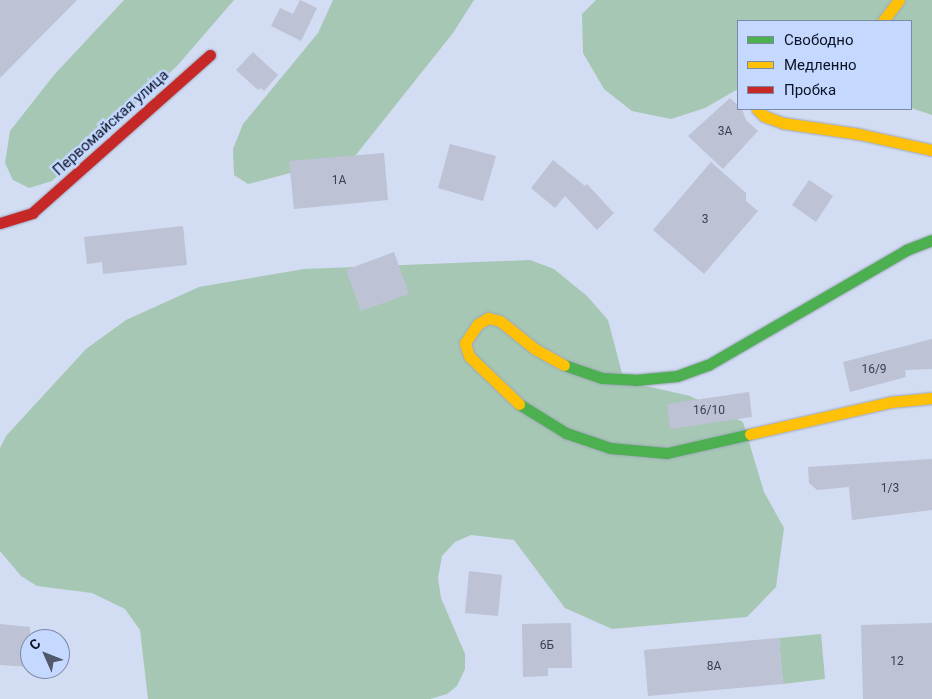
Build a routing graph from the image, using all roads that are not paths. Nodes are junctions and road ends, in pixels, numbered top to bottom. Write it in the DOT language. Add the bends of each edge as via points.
graph roads {
  1 [pos="899,0"];
  2 [pos="884,20"];
  3 [pos="210,55"];
  4 [pos="758,110"];
  5 [pos="932,150"];
  6 [pos="0,223"];
  7 [pos="932,240"];
  8 [pos="932,398"];
  1 -- 2 [label="street"];
  3 -- 6 [label="street, Первомайская улица" via="32,213"];
  4 -- 5 [label="street" via="777,122 859,134"];
  7 -- 8 [label="street" via="906,250 708,365 677,376 635,380 602,378 567,367 535,349 500,321 488,318 478,324 465,343 469,356 514,401 566,432 610,448 666,452 891,402"];
}
